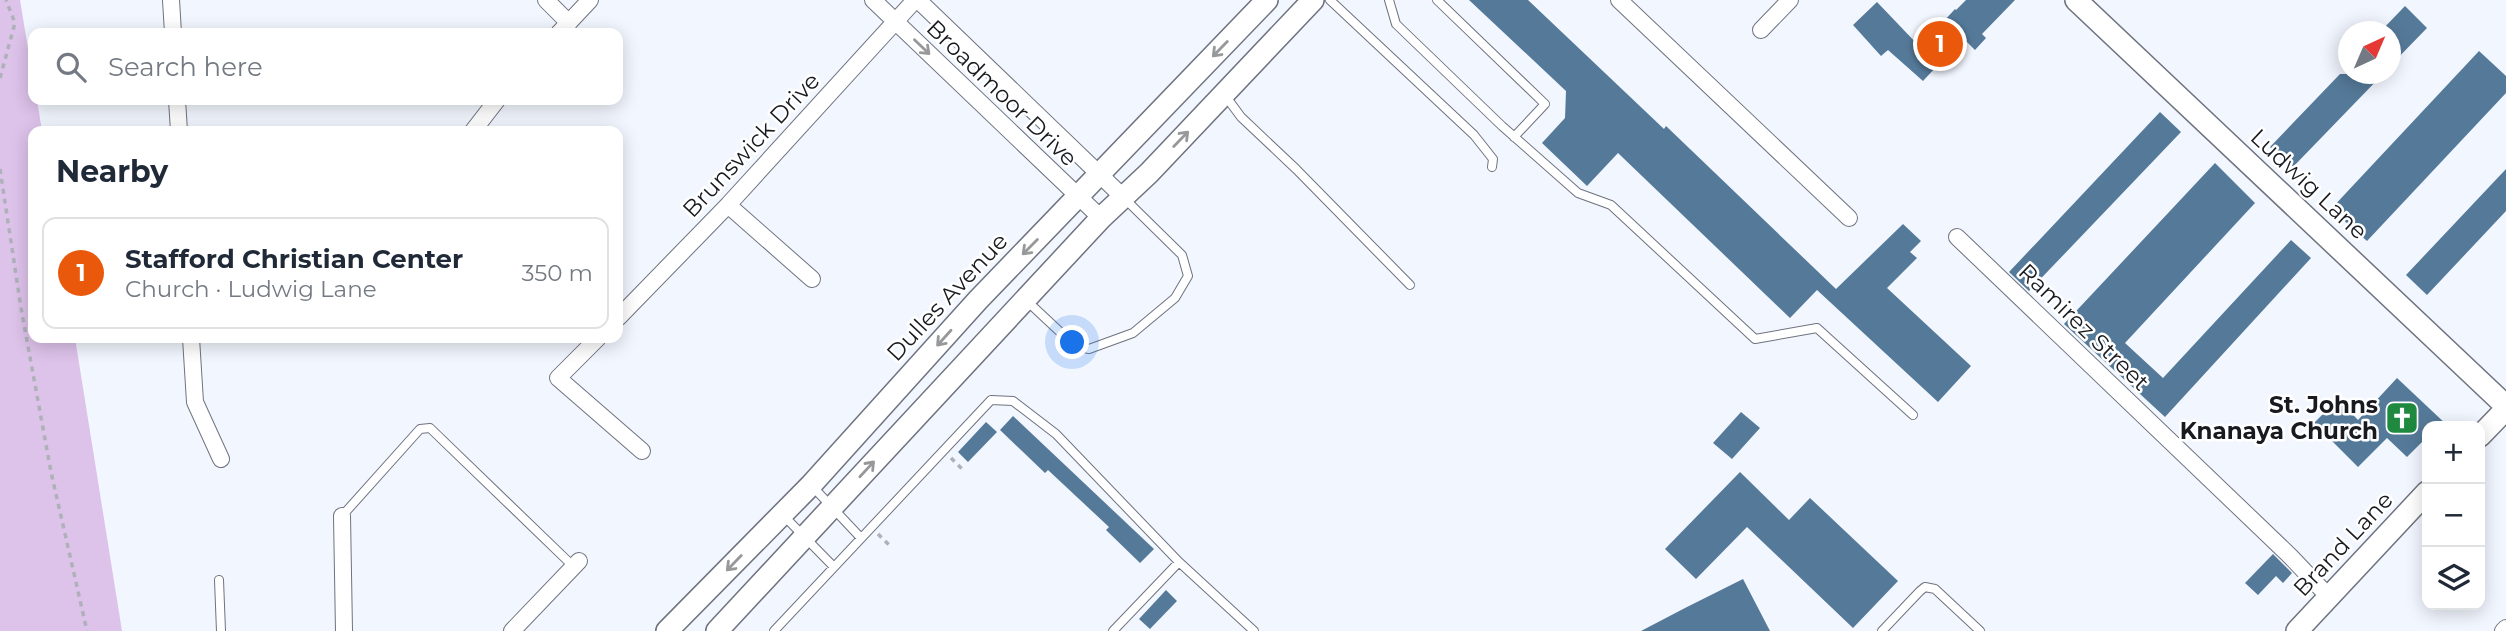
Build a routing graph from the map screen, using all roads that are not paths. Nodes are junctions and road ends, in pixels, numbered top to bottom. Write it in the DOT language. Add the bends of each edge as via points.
graph roads {
  1 [pos="171,0"];
  2 [pos="546,0"];
  3 [pos="590,0"];
  4 [pos="873,0"];
  5 [pos="917,0"];
  6 [pos="1267,0"];
  7 [pos="1313,0"];
  8 [pos="1331,0"];
  9 [pos="1389,0"];
  10 [pos="1437,0"];
  11 [pos="1619,0"];
  12 [pos="1790,0"];
  13 [pos="2076,0"];
  14 [pos="895,21"];
  15 [pos="173,28"];
  16 [pos="564,28"];
  17 [pos="1762,30"];
  18 [pos="1224,94"];
  19 [pos="177,105"];
  20 [pos="493,105"];
  21 [pos="179,126"];
  22 [pos="477,126"];
  23 [pos="1514,137"];
  24 [pos="1492,167"];
  25 [pos="1100,175"];
  26 [pos="1123,197"];
  27 [pos="1078,198"];
  28 [pos="728,205"];
  29 [pos="1101,218"];
  30 [pos="1849,218"];
  31 [pos="1957,237"];
  32 [pos="812,279"];
  33 [pos="1410,285"];
  34 [pos="1025,300"];
  35 [pos="623,313"];
  36 [pos="191,343"];
  37 [pos="593,343"];
  38 [pos="2506,407"];
  39 [pos="1913,415"];
  40 [pos="2485,430"];
  41 [pos="642,451"];
  42 [pos="221,458"];
  43 [pos="811,485"];
  44 [pos="2422,497"];
  45 [pos="832,507"];
  46 [pos="781,514"];
  47 [pos="342,516"];
  48 [pos="804,537"];
  49 [pos="861,538"];
  50 [pos="1179,562"];
  51 [pos="576,564"];
  52 [pos="834,567"];
  53 [pos="219,580"];
  54 [pos="2329,597"];
  55 [pos="221,631"];
  56 [pos="344,631"];
  57 [pos="512,631"];
  58 [pos="667,631"];
  59 [pos="717,631"];
  60 [pos="774,631"];
  61 [pos="1113,631"];
  62 [pos="1254,631"];
  63 [pos="1882,631"];
  64 [pos="1980,631"];
  65 [pos="2297,631"];
  1 -- 15 [label="street"];
  2 -- 16 [label="street"];
  3 -- 16 [label="street"];
  4 -- 14 [label="street, Broadmoor Drive"];
  5 -- 14 [label="street, Brunswick Drive"];
  5 -- 25 [label="street, Broadmoor Drive"];
  6 -- 25 [label="main road, Dulles Avenue, one-way"];
  7 -- 18 [label="main road"];
  8 -- 24 [label="lane" via="1474,135 1493,159"];
  9 -- 23 [label="lane" via="1396,24"];
  10 -- 23 [label="lane" via="1545,104"];
  11 -- 30 [label="street"];
  12 -- 17 [label="street"];
  13 -- 38 [label="main road, Ludwig Lane"];
  14 -- 27 [label="street, Broadmoor Drive, one-way"];
  14 -- 28 [label="street, Brunswick Drive"];
  26 -- 18 [label="main road, one-way"];
  18 -- 33 [label="lane" via="1241,117"];
  19 -- 21 [label="street"];
  20 -- 22 [label="street"];
  23 -- 39 [label="lane" via="1578,193 1611,205 1755,339 1817,328"];
  25 -- 26 [label="street, Broadmoor Drive"];
  25 -- 27 [label="main road, Dulles Avenue"];
  26 -- 29 [label="main road"];
  26 -- 34 [label="lane" via="1182,255 1188,276 1175,298 1133,333 1088,349 1075,346"];
  27 -- 29 [label="street, Broadmoor Drive"];
  27 -- 43 [label="main road, Dulles Avenue, one-way" via="978,300"];
  28 -- 32 [label="street"];
  28 -- 35 [label="street, Brunswick Drive"];
  29 -- 34 [label="main road"];
  31 -- 54 [label="street, Ramirez Street"];
  45 -- 34 [label="main road, one-way"];
  36 -- 42 [label="street" via="195,402"];
  37 -- 41 [label="street" via="558,378"];
  38 -- 40 [label="main road"];
  43 -- 45 [label="lane"];
  43 -- 46 [label="main road, Dulles Avenue"];
  44 -- 54 [label="main road, Brand Lane"];
  45 -- 48 [label="main road"];
  45 -- 49 [label="lane"];
  46 -- 48 [label="lane"];
  46 -- 58 [label="main road, Dulles Avenue, one-way"];
  47 -- 51 [label="lane" via="420,429 430,428"];
  47 -- 56 [label="street"];
  48 -- 52 [label="lane"];
  48 -- 59 [label="main road"];
  49 -- 50 [label="lane" via="991,400 1013,401 1056,434"];
  49 -- 52 [label="lane"];
  50 -- 61 [label="lane"];
  50 -- 62 [label="lane"];
  51 -- 57 [label="street"];
  52 -- 60 [label="lane"];
  53 -- 55 [label="lane"];
  54 -- 65 [label="main road, Brand Lane"];
  63 -- 64 [label="lane" via="1920,591 1931,587"];
}
